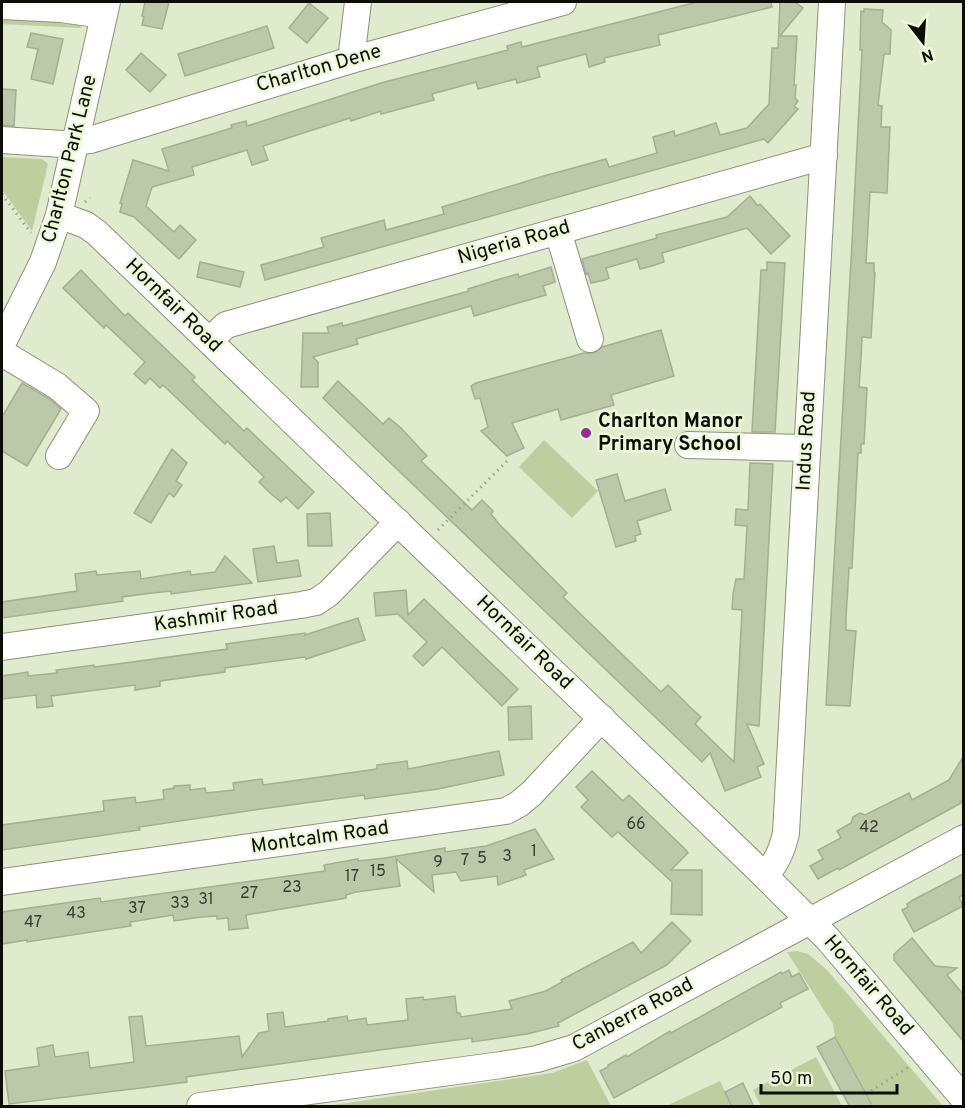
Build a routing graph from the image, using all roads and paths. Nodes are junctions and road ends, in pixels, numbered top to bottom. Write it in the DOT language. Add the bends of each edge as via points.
graph roads {
  1 [pos="358,2"];
  2 [pos="563,2"];
  3 [pos="832,2"];
  4 [pos="2,6"];
  5 [pos="106,8"];
  6 [pos="351,60"];
  7 [pos="2,140"];
  8 [pos="76,142"];
  9 [pos="824,156"];
  10 [pos="2,194"];
  11 [pos="90,198"];
  12 [pos="85,202"];
  13 [pos="59,215"];
  14 [pos="558,231"];
  15 [pos="34,237"];
  16 [pos="590,339"];
  17 [pos="210,340"];
  18 [pos="2,344"];
  19 [pos="2,353"];
  20 [pos="688,445"];
  21 [pos="806,448"];
  22 [pos="59,456"];
  23 [pos="509,459"];
  24 [pos="398,522"];
  25 [pos="436,532"];
  26 [pos="2,647"];
  27 [pos="602,718"];
  28 [pos="963,838"];
  29 [pos="765,876"];
  30 [pos="2,882"];
  31 [pos="810,921"];
  32 [pos="913,1064"];
  33 [pos="866,1094"];
  34 [pos="963,1099"];
  35 [pos="200,1107"];
  1 -- 6 [label="street"];
  2 -- 6 [label="street, Charlton Dene"];
  3 -- 9 [label="street, Indus Road"];
  4 -- 5 [label="street"];
  5 -- 8 [label="street, Charlton Park Lane"];
  6 -- 8 [label="street, Charlton Dene"];
  7 -- 8 [label="street, Charlton Dene"];
  8 -- 13 [label="street, Charlton Park Lane"];
  9 -- 14 [label="street, Nigeria Road"];
  9 -- 21 [label="street, Indus Road"];
  10 -- 15 [label="path"];
  11 -- 12 [label="path"];
  13 -- 17 [label="street, Hornfair Road" via="97,233"];
  13 -- 18 [label="street, Charlton Park Lane" via="43,262"];
  14 -- 16 [label="street"];
  14 -- 17 [label="street, Nigeria Road" via="226,325"];
  17 -- 24 [label="street, Hornfair Road"];
  19 -- 22 [label="street" via="57,386 86,411"];
  20 -- 21 [label="street"];
  21 -- 29 [label="street, Indus Road" via="786,833 782,850"];
  23 -- 25 [label="path"];
  24 -- 26 [label="street, Kashmir Road" via="329,593 315,602"];
  24 -- 27 [label="street, Hornfair Road"];
  27 -- 29 [label="street, Hornfair Road"];
  27 -- 30 [label="street, Montcalm Road" via="532,793 506,811"];
  28 -- 31 [label="street, Canberra Road"];
  29 -- 31 [label="street, Hornfair Road"];
  31 -- 34 [label="street, Hornfair Road"];
  31 -- 35 [label="street, Canberra Road" via="574,1048 537,1059"];
  32 -- 33 [label="path"];
}
